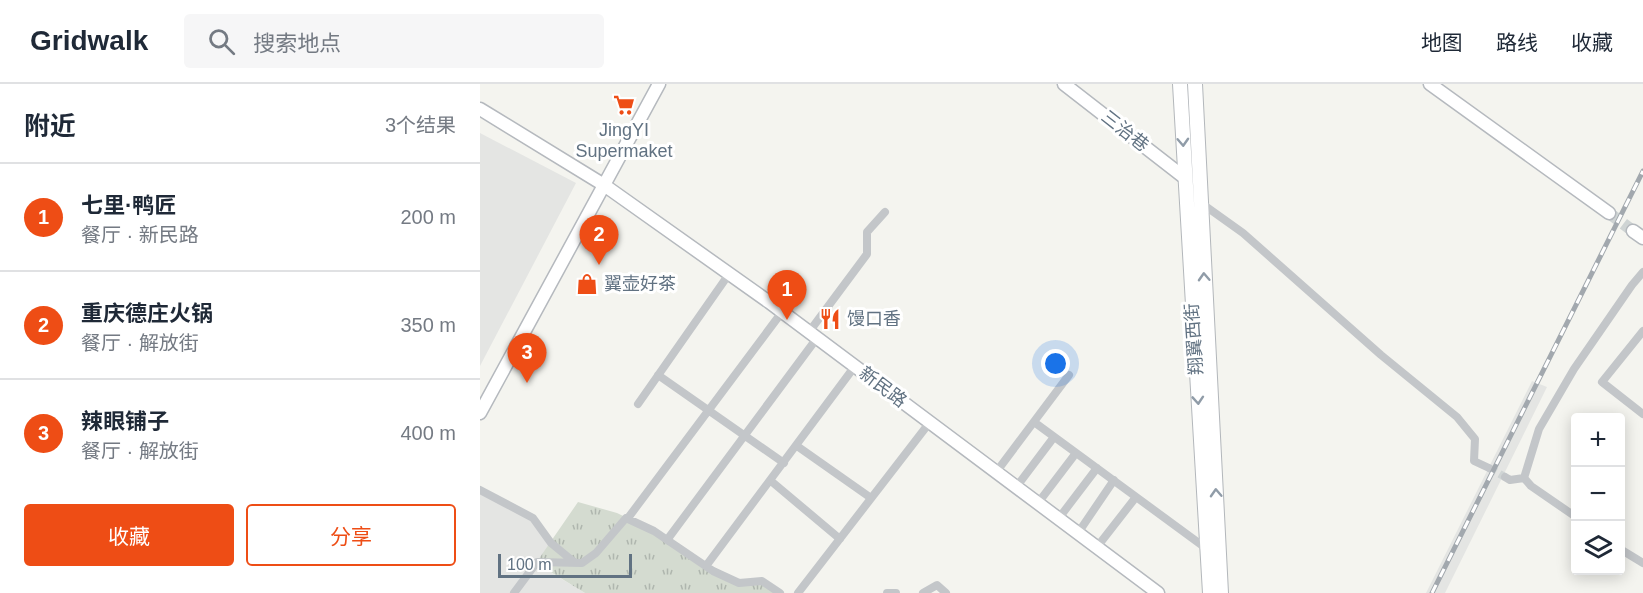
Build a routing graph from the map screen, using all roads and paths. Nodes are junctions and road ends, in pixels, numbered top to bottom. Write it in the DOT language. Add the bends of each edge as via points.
graph roads {
  1 [pos="650,84"];
  2 [pos="659,84"];
  3 [pos="1064,84"];
  4 [pos="1180,84"];
  5 [pos="1194,84"];
  6 [pos="1430,84"];
  7 [pos="480,109"];
  8 [pos="1185,178"];
  9 [pos="601,183"];
  10 [pos="1201,203"];
  11 [pos="885,212"];
  12 [pos="1609,213"];
  13 [pos="1643,272"];
  14 [pos="729,274"];
  15 [pos="782,312"];
  16 [pos="1643,331"];
  17 [pos="813,335"];
  18 [pos="855,366"];
  19 [pos="658,375"];
  20 [pos="1069,375"];
  21 [pos="638,404"];
  22 [pos="481,405"];
  23 [pos="708,410"];
  24 [pos="1643,414"];
  25 [pos="930,422"];
  26 [pos="1034,422"];
  27 [pos="744,435"];
  28 [pos="1054,437"];
  29 [pos="797,446"];
  30 [pos="1076,453"];
  31 [pos="784,463"];
  32 [pos="1097,468"];
  33 [pos="1489,468"];
  34 [pos="997,471"];
  35 [pos="1505,477"];
  36 [pos="1524,478"];
  37 [pos="1114,480"];
  38 [pos="771,481"];
  39 [pos="1017,486"];
  40 [pos="480,490"];
  41 [pos="1136,497"];
  42 [pos="871,498"];
  43 [pos="1038,503"];
  44 [pos="1571,514"];
  45 [pos="627,518"];
  46 [pos="1059,519"];
  47 [pos="1078,533"];
  48 [pos="840,539"];
  49 [pos="667,540"];
  50 [pos="1097,547"];
  51 [pos="1208,549"];
  52 [pos="1625,552"];
  53 [pos="574,562"];
  54 [pos="1643,563"];
  55 [pos="706,566"];
  56 [pos="514,593"];
  57 [pos="780,593"];
  58 [pos="798,593"];
  59 [pos="887,593"];
  60 [pos="896,593"];
  61 [pos="923,593"];
  62 [pos="946,593"];
  63 [pos="1158,593"];
  64 [pos="1210,593"];
  65 [pos="1221,593"];
  1 -- 9 [label="street"];
  2 -- 9 [label="street"];
  3 -- 8 [label="street, 三治巷"];
  4 -- 8 [label="main road, 翔翼西街, one-way"];
  5 -- 10 [label="main road, 翔翼西街"];
  6 -- 12 [label="street"];
  7 -- 9 [label="street, 新民路"];
  8 -- 51 [label="main road, 翔翼西街, one-way"];
  9 -- 14 [label="street, 新民路"];
  9 -- 22 [label="street"];
  10 -- 33 [label="street" via="1243,233 1457,417 1475,439 1474,460"];
  65 -- 10 [label="main road, 翔翼西街, one-way"];
  11 -- 17 [label="street" via="867,232 867,254"];
  13 -- 36 [label="street" via="1574,369 1539,429"];
  14 -- 15 [label="street, 新民路"];
  14 -- 19 [label="street"];
  15 -- 17 [label="street, 新民路"];
  15 -- 23 [label="street"];
  16 -- 24 [label="street" via="1602,382"];
  17 -- 18 [label="street, 新民路"];
  17 -- 27 [label="street"];
  18 -- 25 [label="street, 新民路"];
  18 -- 29 [label="street"];
  19 -- 21 [label="street"];
  19 -- 23 [label="street"];
  20 -- 26 [label="street"];
  23 -- 27 [label="street"];
  23 -- 45 [label="street"];
  25 -- 34 [label="street, 新民路"];
  25 -- 42 [label="street"];
  26 -- 28 [label="street"];
  26 -- 34 [label="street"];
  27 -- 31 [label="street"];
  27 -- 49 [label="street"];
  28 -- 30 [label="street"];
  28 -- 39 [label="street"];
  29 -- 31 [label="street"];
  29 -- 42 [label="street"];
  30 -- 32 [label="street"];
  30 -- 43 [label="street"];
  31 -- 38 [label="street"];
  32 -- 37 [label="street"];
  32 -- 46 [label="street"];
  34 -- 39 [label="street, 新民路"];
  35 -- 36 [label="street"];
  36 -- 44 [label="street"];
  37 -- 41 [label="street"];
  37 -- 47 [label="street"];
  38 -- 48 [label="street"];
  38 -- 55 [label="street"];
  39 -- 43 [label="street, 新民路"];
  40 -- 53 [label="street" via="533,518 551,543"];
  41 -- 50 [label="street"];
  41 -- 51 [label="street"];
  42 -- 48 [label="street"];
  43 -- 46 [label="street, 新民路"];
  45 -- 49 [label="street"];
  45 -- 53 [label="street" via="596,553 582,563"];
  46 -- 47 [label="street, 新民路"];
  47 -- 50 [label="street, 新民路"];
  48 -- 58 [label="street"];
  49 -- 55 [label="street"];
  50 -- 63 [label="street, 新民路"];
  51 -- 64 [label="main road, 翔翼西街"];
  52 -- 54 [label="street"];
  53 -- 56 [label="street" via="537,562"];
  55 -- 57 [label="street" via="739,583 762,581"];
  59 -- 60 [label="street"];
  61 -- 62 [label="street" via="937,585"];
}
